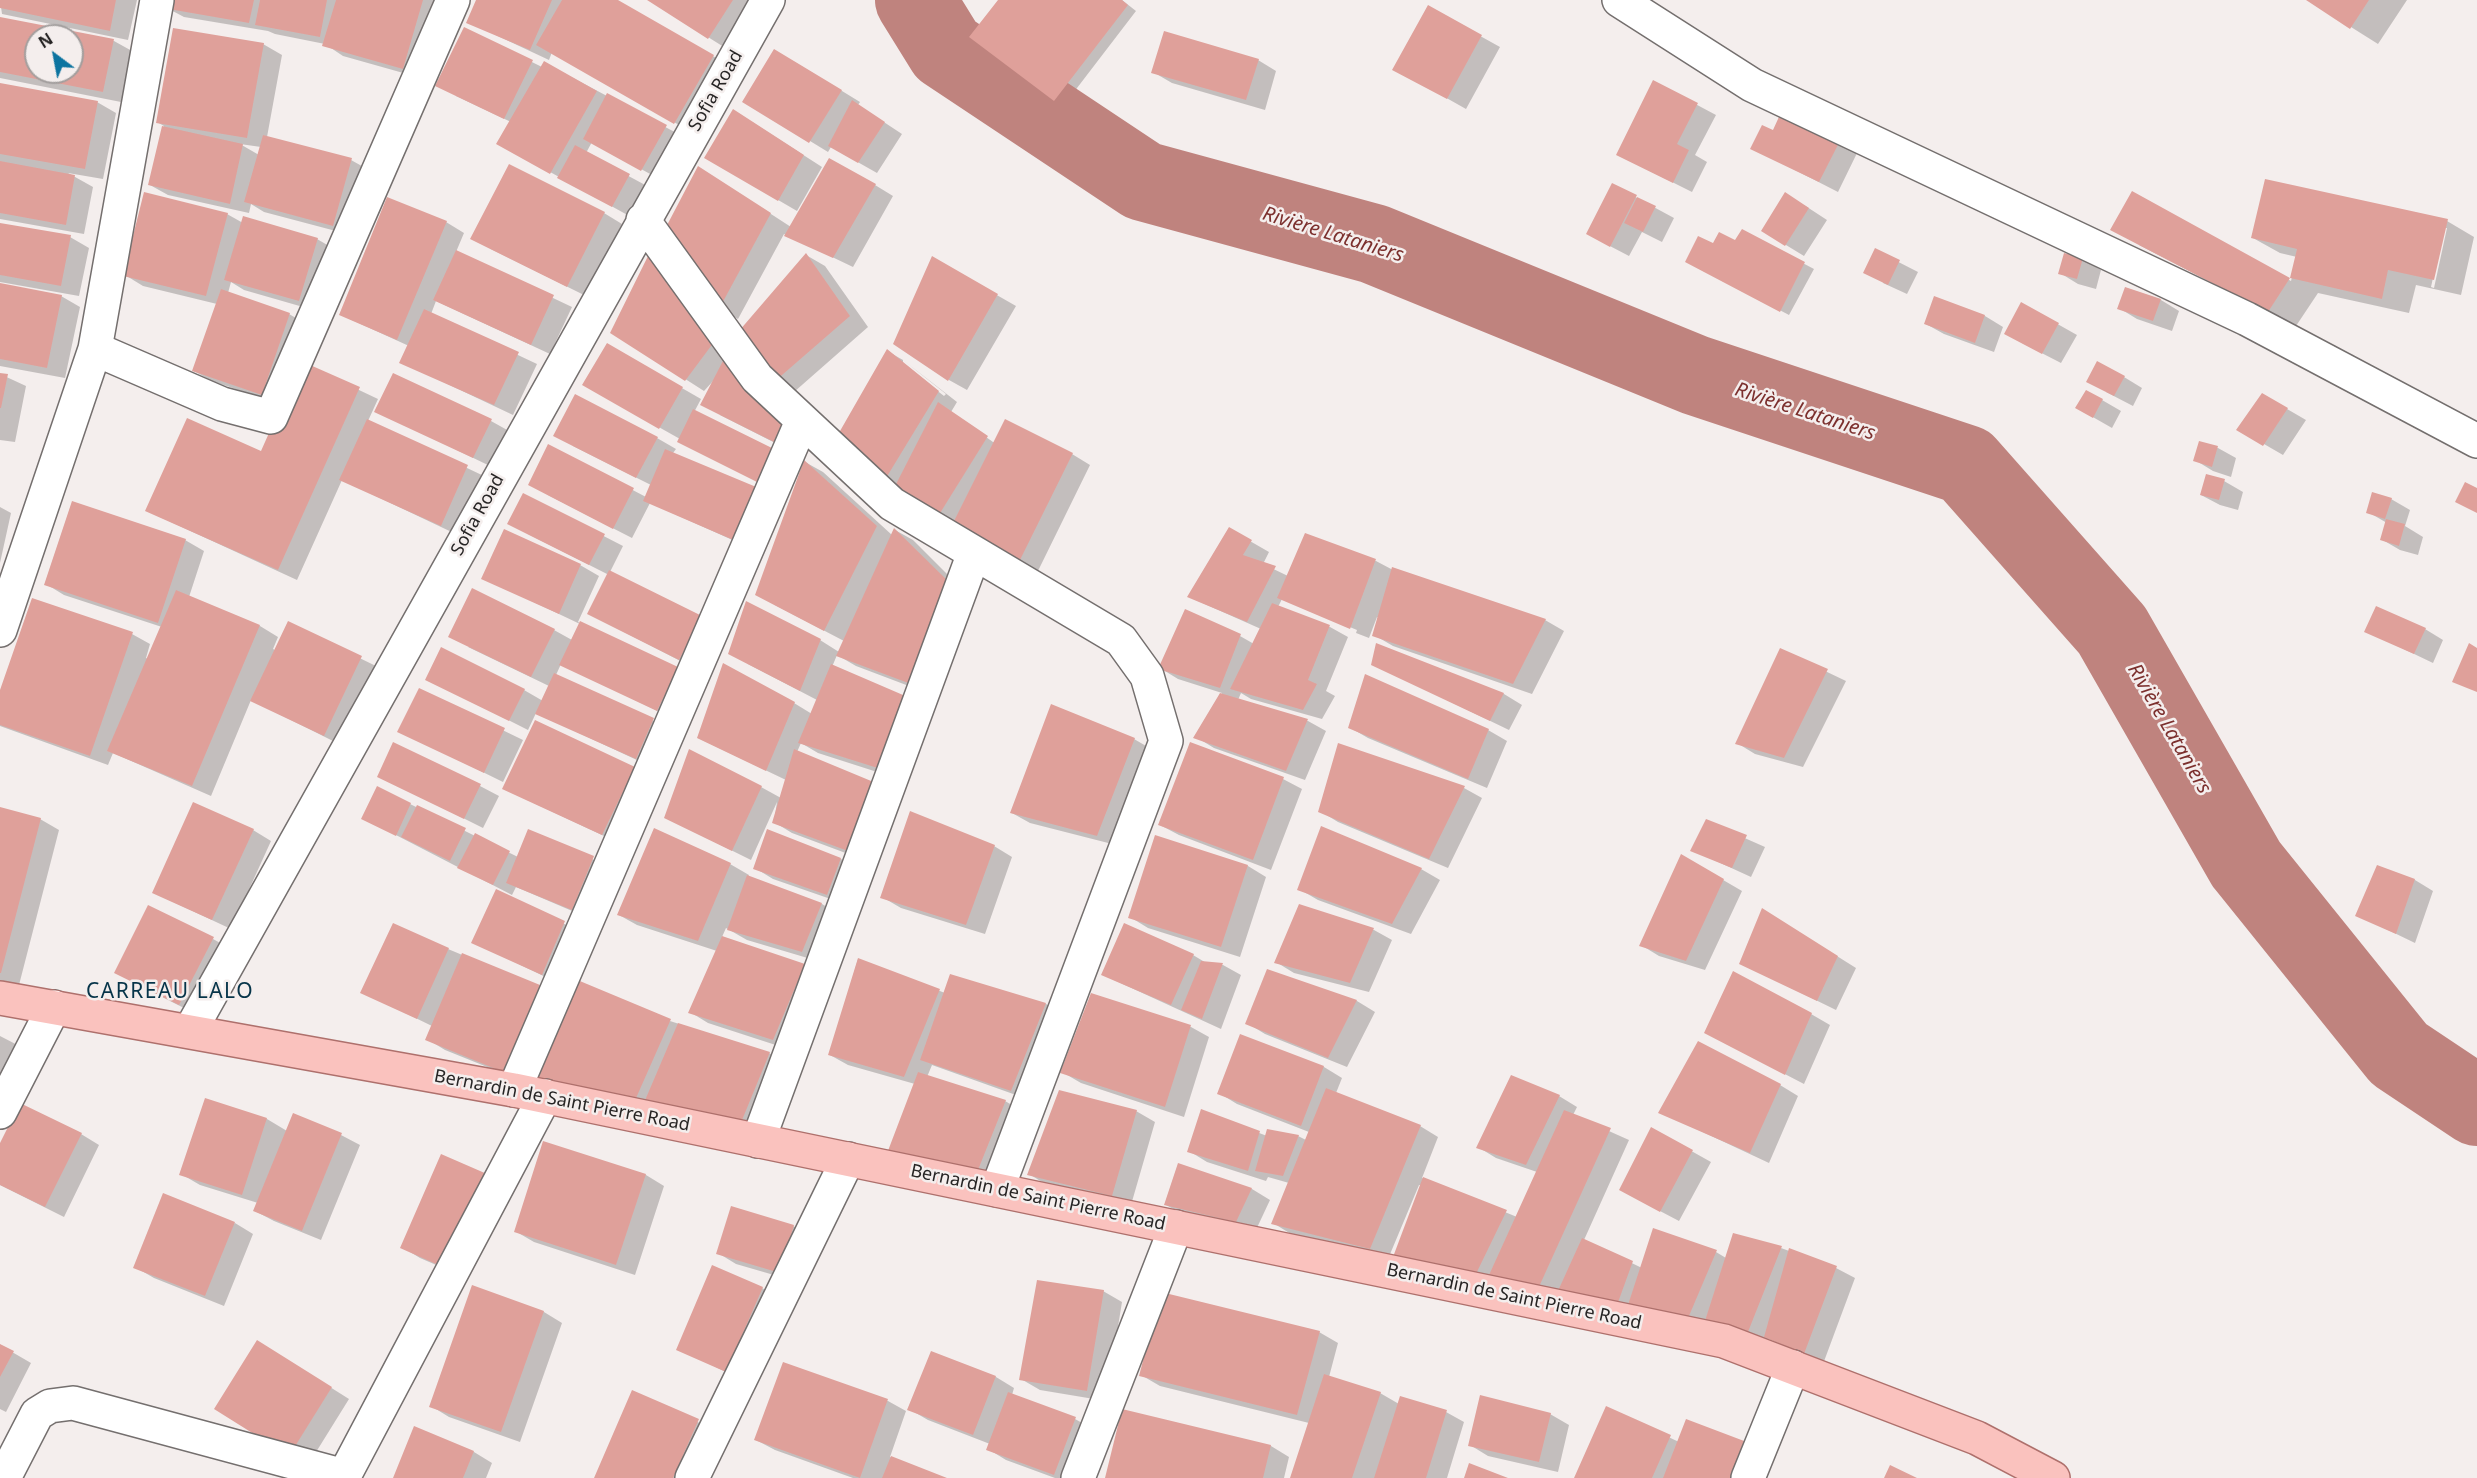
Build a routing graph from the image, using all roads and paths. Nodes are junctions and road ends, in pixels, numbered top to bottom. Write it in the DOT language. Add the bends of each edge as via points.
graph roads {
  1 [pos="157,0"];
  2 [pos="453,0"];
  3 [pos="768,0"];
  4 [pos="1619,0"];
  5 [pos="644,220"];
  6 [pos="95,349"];
  7 [pos="802,421"];
  8 [pos="2477,441"];
  9 [pos="974,553"];
  10 [pos="0,630"];
  11 [pos="0,998"];
  12 [pos="54,1007"];
  13 [pos="190,1031"];
  14 [pos="514,1090"];
  15 [pos="545,1096"];
  16 [pos="0,1112"];
  17 [pos="758,1141"];
  18 [pos="848,1159"];
  19 [pos="997,1190"];
  20 [pos="1176,1227"];
  21 [pos="1793,1367"];
  22 [pos="344,1477"];
  23 [pos="4,1478"];
  24 [pos="692,1478"];
  25 [pos="1078,1478"];
  26 [pos="1748,1478"];
  27 [pos="2053,1478"];
  1 -- 6 [label="street"];
  2 -- 6 [label="street" via="271,417 222,404"];
  3 -- 5 [label="street, Sofia Road"];
  4 -- 8 [label="street" via="1752,85 2247,319"];
  5 -- 7 [label="street" via="756,378"];
  5 -- 13 [label="street, Sofia Road"];
  6 -- 10 [label="street"];
  7 -- 9 [label="street" via="892,504"];
  7 -- 14 [label="street"];
  9 -- 17 [label="street"];
  9 -- 19 [label="street" via="1121,640 1148,676 1166,741"];
  11 -- 12 [label="main road, Bernardin de Saint Pierre Road"];
  12 -- 13 [label="main road, Bernardin de Saint Pierre Road"];
  12 -- 16 [label="street"];
  13 -- 14 [label="main road, Bernardin de Saint Pierre Road"];
  14 -- 15 [label="main road, Bernardin de Saint Pierre Road"];
  15 -- 17 [label="main road, Bernardin de Saint Pierre Road"];
  15 -- 22 [label="street"];
  17 -- 18 [label="main road, Bernardin de Saint Pierre Road"];
  18 -- 19 [label="main road, Bernardin de Saint Pierre Road"];
  18 -- 24 [label="street"];
  19 -- 20 [label="main road, Bernardin de Saint Pierre Road"];
  20 -- 21 [label="main road, Bernardin de Saint Pierre Road" via="1724,1341"];
  20 -- 25 [label="street"];
  21 -- 26 [label="street"];
  21 -- 27 [label="main road, Bernardin de Saint Pierre Road" via="1977,1438"];
  22 -- 23 [label="street" via="73,1403 50,1406 37,1414"];
}
